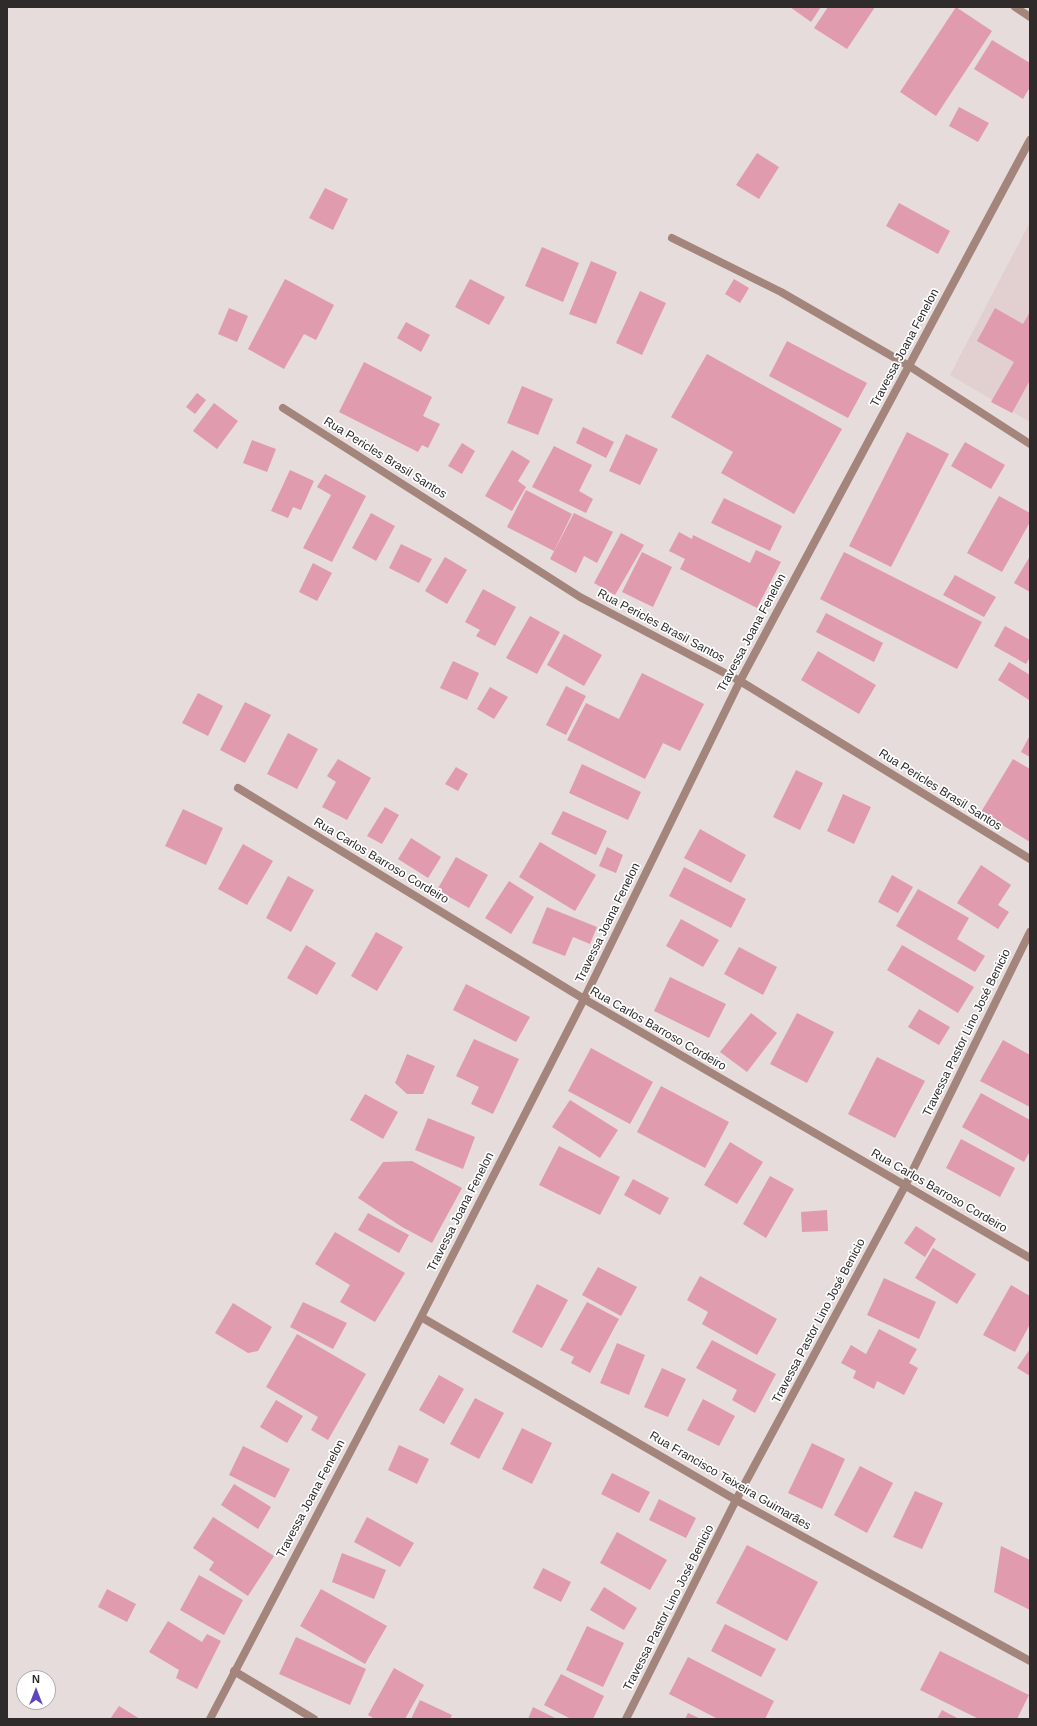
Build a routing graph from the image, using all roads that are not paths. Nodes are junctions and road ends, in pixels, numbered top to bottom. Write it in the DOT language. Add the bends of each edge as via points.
graph roads {
  1 [pos="1014,7"];
  2 [pos="1030,17"];
  3 [pos="1030,140"];
  4 [pos="672,238"];
  5 [pos="909,366"];
  6 [pos="283,408"];
  7 [pos="1030,444"];
  8 [pos="740,681"];
  9 [pos="238,788"];
  10 [pos="1030,859"];
  11 [pos="1030,932"];
  12 [pos="584,999"];
  13 [pos="905,1186"];
  14 [pos="1030,1258"];
  15 [pos="421,1317"];
  16 [pos="736,1500"];
  17 [pos="1030,1661"];
  18 [pos="234,1671"];
  19 [pos="210,1719"];
  20 [pos="314,1719"];
  21 [pos="626,1719"];
  1 -- 2 [label="street"];
  3 -- 5 [label="street, Travessa Joana Fenelon"];
  4 -- 5 [label="street" via="781,292"];
  5 -- 7 [label="street"];
  5 -- 8 [label="street, Travessa Joana Fenelon"];
  6 -- 8 [label="street, Rua Pericles Brasil Santos" via="580,597"];
  8 -- 10 [label="street, Rua Pericles Brasil Santos"];
  8 -- 12 [label="street, Travessa Joana Fenelon"];
  9 -- 12 [label="street, Rua Carlos Barroso Cordeiro"];
  11 -- 13 [label="street, Travessa Pastor Lino José Benicio"];
  12 -- 13 [label="street, Rua Carlos Barroso Cordeiro"];
  12 -- 15 [label="street, Travessa Joana Fenelon"];
  13 -- 14 [label="street, Rua Carlos Barroso Cordeiro"];
  13 -- 16 [label="street, Travessa Pastor Lino José Benicio"];
  15 -- 16 [label="street, Rua Francisco Teixeira Guimarães"];
  15 -- 18 [label="street, Travessa Joana Fenelon"];
  16 -- 17 [label="street, Rua Francisco Teixeira Guimarães"];
  16 -- 21 [label="street, Travessa Pastor Lino José Benicio"];
  18 -- 19 [label="street, Travessa Joana Fenelon"];
  18 -- 20 [label="street"];
}
